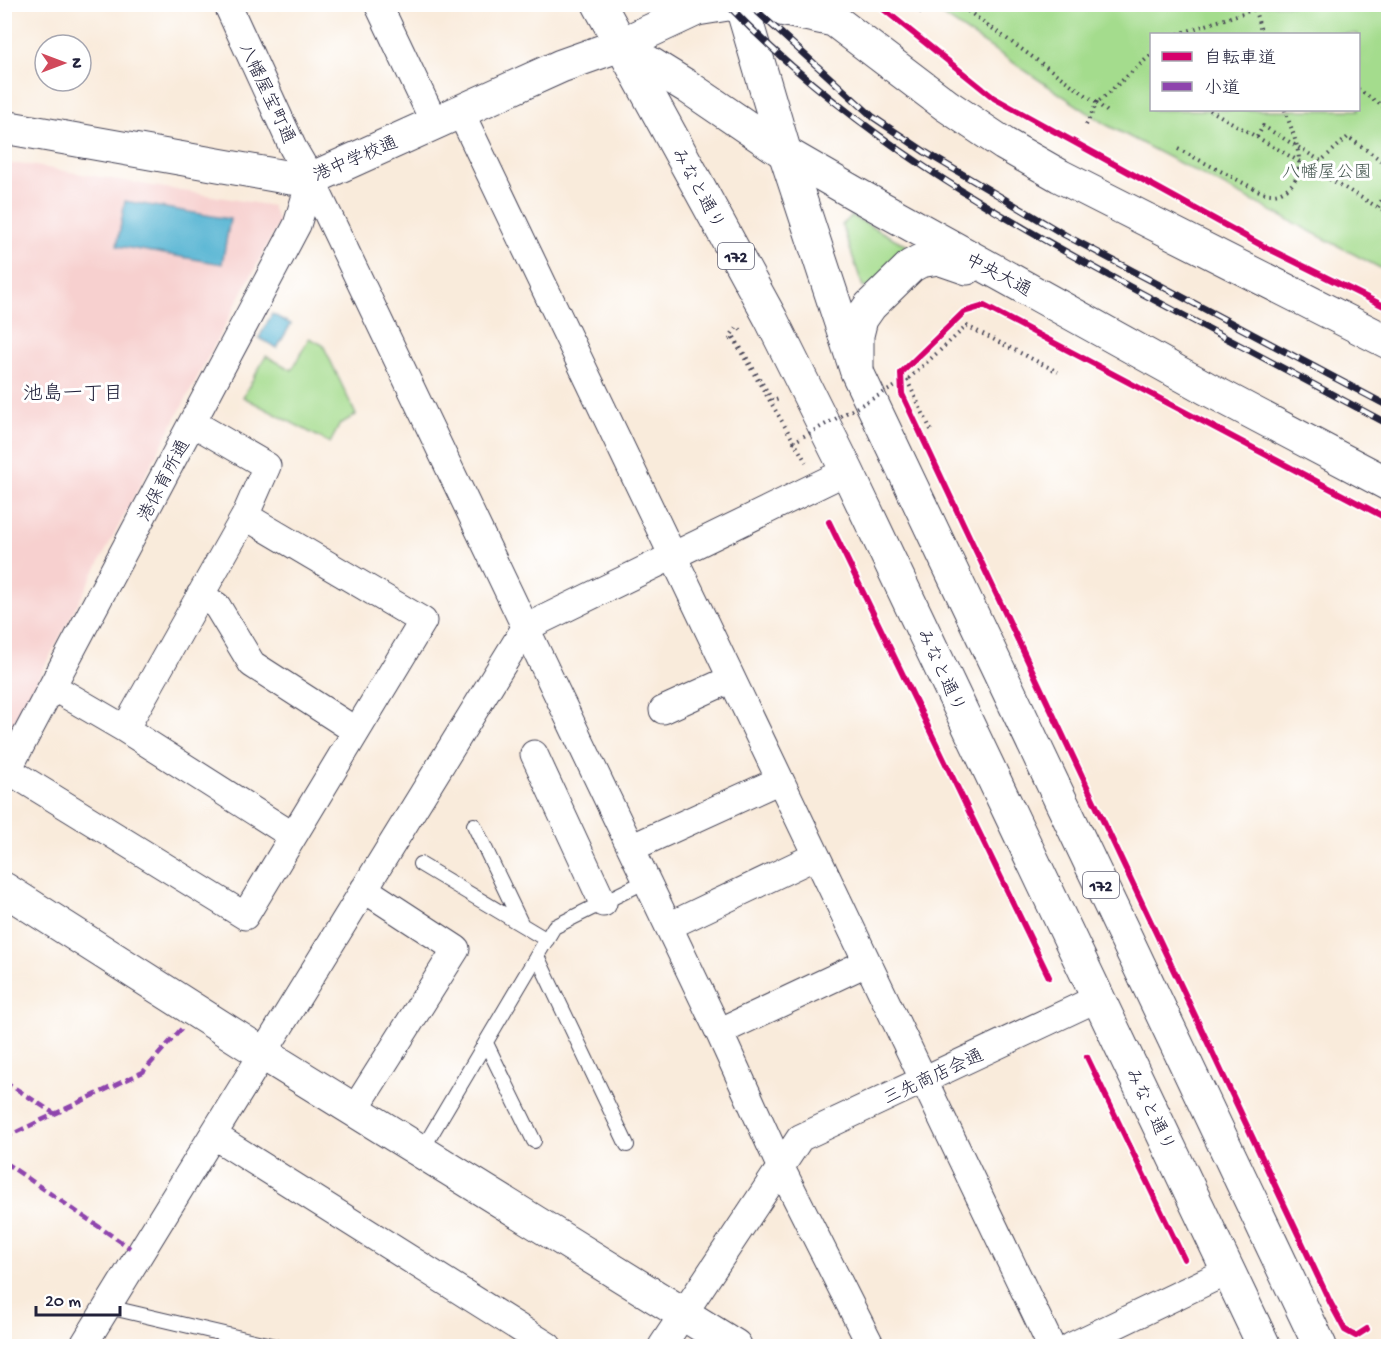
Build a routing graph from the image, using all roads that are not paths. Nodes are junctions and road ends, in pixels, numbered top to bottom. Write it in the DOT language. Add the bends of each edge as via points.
graph roads {
  1 [pos="227,4"];
  2 [pos="378,4"];
  3 [pos="599,4"];
  4 [pos="728,4"];
  5 [pos="741,4"];
  6 [pos="757,4"];
  7 [pos="827,12"];
  8 [pos="620,45"];
  9 [pos="448,118"];
  10 [pos="4,127"];
  11 [pos="785,153"];
  12 [pos="311,179"];
  13 [pos="995,272"];
  14 [pos="1389,342"];
  15 [pos="857,372"];
  16 [pos="193,423"];
  17 [pos="847,471"];
  18 [pos="1389,484"];
  19 [pos="245,516"];
  20 [pos="673,554"];
  21 [pos="200,595"];
  22 [pos="525,628"];
  23 [pos="731,679"];
  24 [pos="53,687"];
  25 [pos="663,710"];
  26 [pos="125,729"];
  27 [pos="356,731"];
  28 [pos="534,754"];
  29 [pos="6,774"];
  30 [pos="780,780"];
  31 [pos="474,825"];
  32 [pos="293,837"];
  33 [pos="631,848"];
  34 [pos="816,856"];
  35 [pos="420,864"];
  36 [pos="646,881"];
  37 [pos="4,889"];
  38 [pos="364,889"];
  39 [pos="603,903"];
  40 [pos="521,924"];
  41 [pos="669,926"];
  42 [pos="547,940"];
  43 [pos="537,956"];
  44 [pos="866,963"];
  45 [pos="1098,998"];
  46 [pos="719,1032"];
  47 [pos="486,1044"];
  48 [pos="262,1053"];
  49 [pos="925,1080"];
  50 [pos="355,1109"];
  51 [pos="213,1135"];
  52 [pos="534,1141"];
  53 [pos="627,1145"];
  54 [pos="422,1150"];
  55 [pos="782,1168"];
  56 [pos="1228,1271"];
  57 [pos="108,1307"];
  58 [pos="683,1314"];
  59 [pos="83,1347"];
  60 [pos="275,1347"];
  61 [pos="549,1347"];
  62 [pos="662,1347"];
  63 [pos="735,1347"];
  64 [pos="871,1347"];
  65 [pos="1050,1347"];
  66 [pos="1072,1347"];
  67 [pos="1264,1347"];
  68 [pos="1320,1347"];
  1 -- 12 [label="street, 八幡屋宝町通"];
  2 -- 9 [label="street"];
  3 -- 8 [label="main road, みなと通り / 172"];
  4 -- 8 [label="main road, 港中学校通" via="697,9"];
  5 -- 11 [label="main road, 172"];
  6 -- 7 [label="main road"];
  7 -- 14 [label="main road" via="945,105 1004,144"];
  8 -- 9 [label="main road, 港中学校通" via="561,66"];
  8 -- 11 [label="main road, 中央大通"];
  8 -- 17 [label="main road, みなと通り / 172" via="771,319"];
  9 -- 12 [label="main road, 港中学校通"];
  9 -- 20 [label="street"];
  10 -- 12 [label="main road, 港中学校通"];
  11 -- 13 [label="main road, 中央大通"];
  11 -- 15 [label="main road, 172"];
  12 -- 16 [label="street, 港保育所通" via="297,225"];
  12 -- 22 [label="street, 八幡屋宝町通"];
  13 -- 15 [label="main road" via="957,267 938,258 911,266 861,319"];
  13 -- 18 [label="main road, 中央大通"];
  15 -- 68 [label="main road, 172"];
  16 -- 19 [label="street" via="267,466"];
  16 -- 24 [label="street, 港保育所通"];
  17 -- 20 [label="street"];
  17 -- 45 [label="main road, みなと通り / 172"];
  19 -- 21 [label="street"];
  19 -- 27 [label="street" via="423,621"];
  20 -- 22 [label="street"];
  20 -- 23 [label="street"];
  21 -- 26 [label="street"];
  21 -- 27 [label="street" via="217,606 252,664"];
  22 -- 33 [label="street, 八幡屋宝町通"];
  22 -- 38 [label="street"];
  23 -- 25 [label="street"];
  23 -- 30 [label="street"];
  24 -- 26 [label="street"];
  24 -- 29 [label="street, 港保育所通"];
  26 -- 32 [label="street"];
  27 -- 32 [label="street"];
  28 -- 39 [label="street"];
  29 -- 32 [label="street" via="245,916"];
  30 -- 33 [label="street"];
  30 -- 34 [label="street"];
  31 -- 40 [label="lane"];
  33 -- 36 [label="street, 八幡屋宝町通"];
  34 -- 41 [label="street"];
  34 -- 44 [label="street"];
  35 -- 40 [label="lane"];
  36 -- 39 [label="lane"];
  36 -- 41 [label="street, 八幡屋宝町通"];
  37 -- 48 [label="main road"];
  38 -- 48 [label="street"];
  38 -- 50 [label="street" via="456,949"];
  39 -- 42 [label="lane" via="555,927"];
  40 -- 42 [label="lane"];
  41 -- 46 [label="street, 八幡屋宝町通"];
  42 -- 43 [label="lane"];
  43 -- 47 [label="lane"];
  43 -- 53 [label="lane"];
  44 -- 46 [label="street"];
  44 -- 49 [label="street"];
  45 -- 49 [label="street, 三先商店会通"];
  45 -- 56 [label="main road, みなと通り / 172"];
  46 -- 55 [label="street, 八幡屋宝町通"];
  47 -- 52 [label="lane"];
  47 -- 54 [label="lane"];
  48 -- 50 [label="main road"];
  48 -- 51 [label="street"];
  49 -- 55 [label="street, 三先商店会通" via="800,1138"];
  49 -- 65 [label="street"];
  50 -- 54 [label="main road"];
  51 -- 57 [label="street"];
  51 -- 61 [label="street"];
  54 -- 58 [label="main road"];
  55 -- 58 [label="street, 三先商店会通"];
  55 -- 64 [label="street, 八幡屋宝町通"];
  56 -- 66 [label="street"];
  56 -- 67 [label="main road, みなと通り / 172"];
  57 -- 59 [label="street"];
  57 -- 60 [label="lane"];
  58 -- 62 [label="street, 三先商店会通"];
  58 -- 63 [label="main road"];
}
